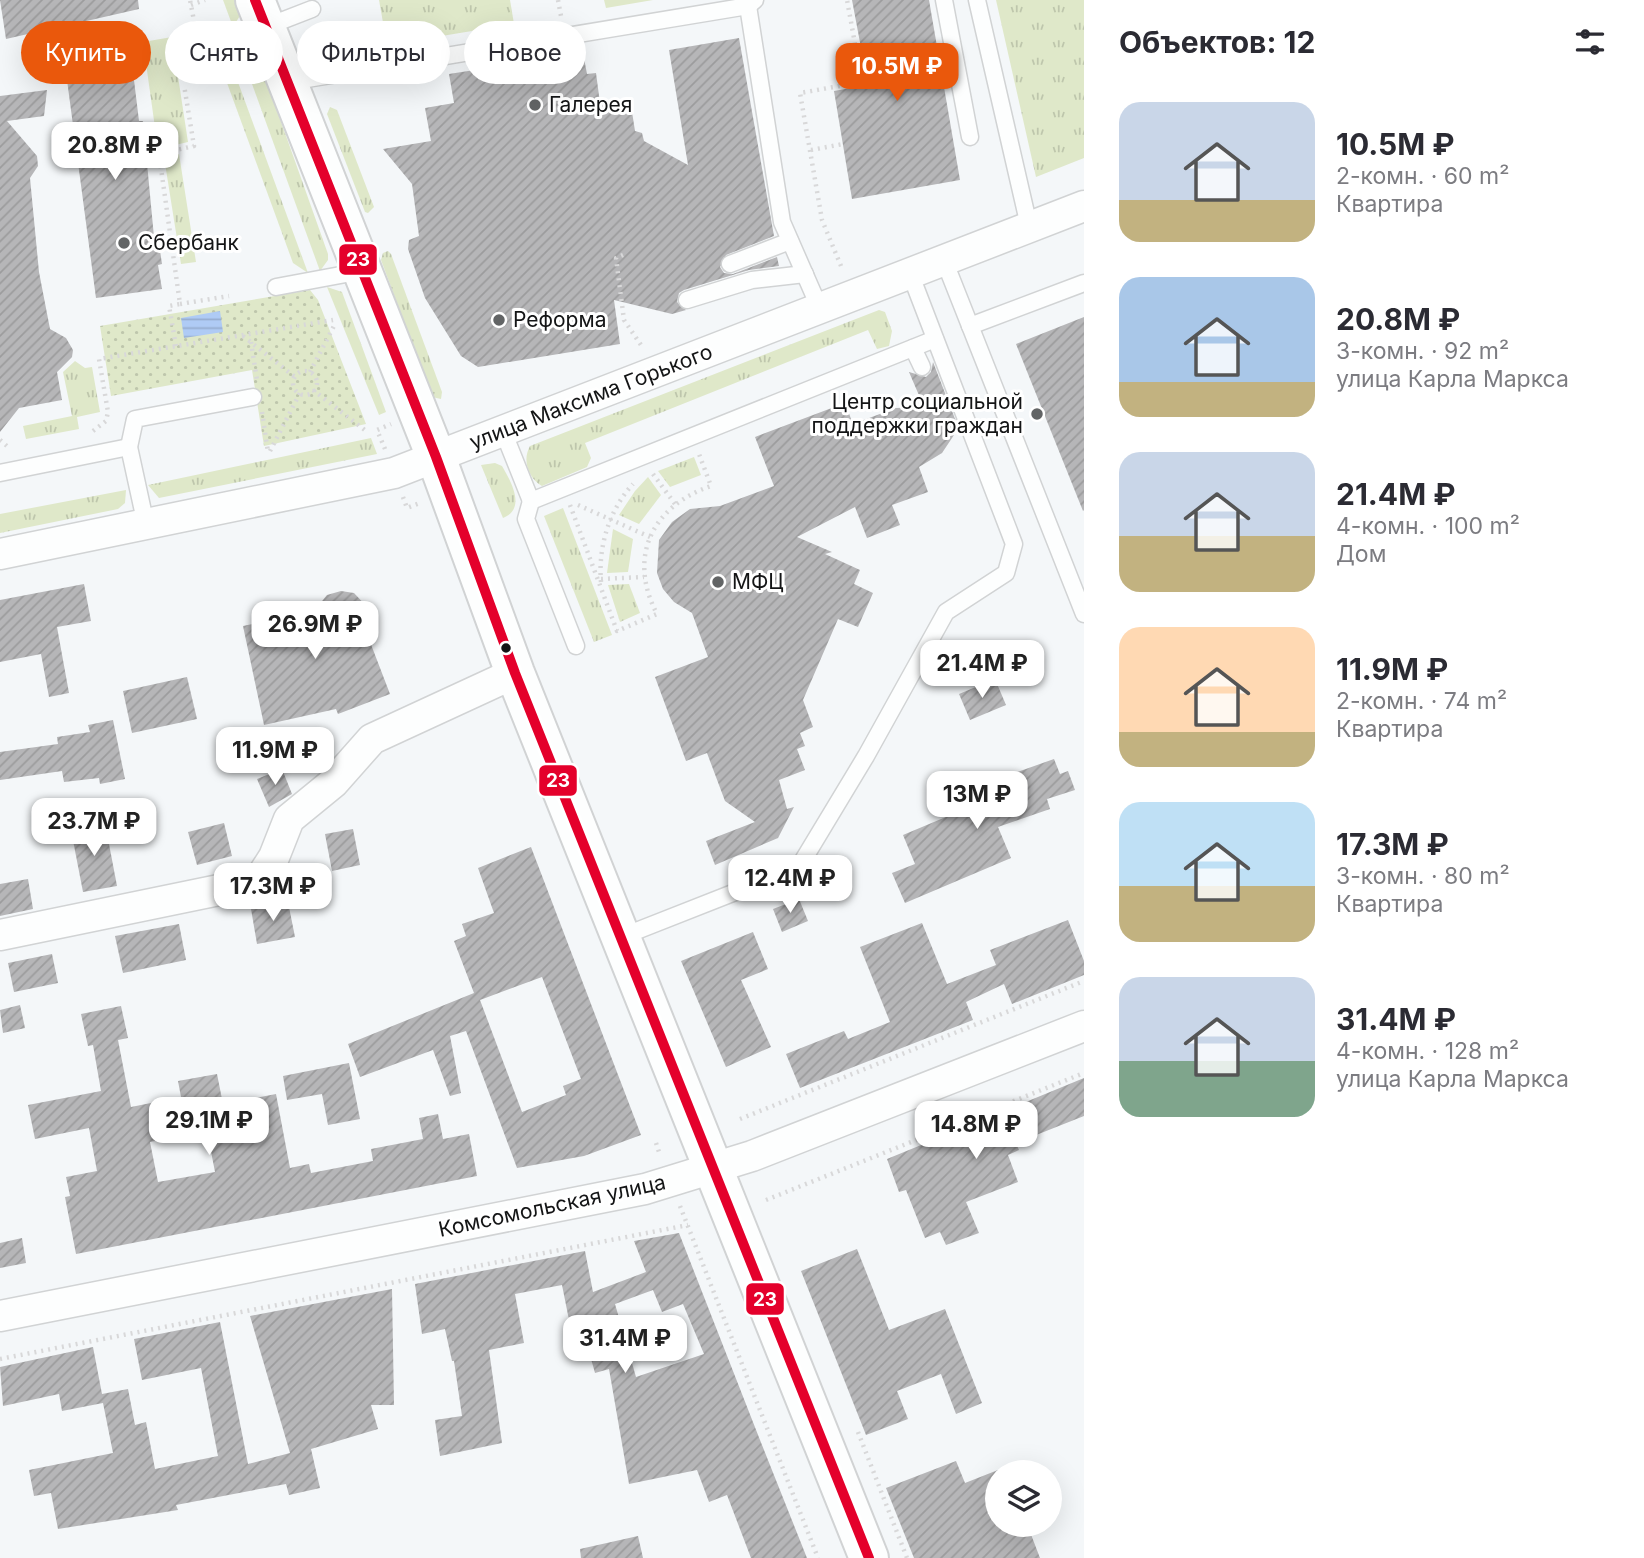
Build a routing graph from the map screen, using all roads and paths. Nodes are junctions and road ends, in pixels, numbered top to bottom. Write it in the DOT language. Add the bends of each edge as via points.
graph roads {
  1 [pos="205,0"];
  2 [pos="847,0"];
  3 [pos="944,0"];
  4 [pos="977,0"];
  5 [pos="190,2"];
  6 [pos="751,3"];
  7 [pos="312,9"];
  8 [pos="260,13"];
  9 [pos="194,21"];
  10 [pos="286,82"];
  11 [pos="190,84"];
  12 [pos="970,138"];
  13 [pos="843,145"];
  14 [pos="811,150"];
  15 [pos="1084,206"];
  16 [pos="1029,226"];
  17 [pos="790,241"];
  18 [pos="622,255"];
  19 [pos="944,260"];
  20 [pos="730,264"];
  21 [pos="841,266"];
  22 [pos="362,271"];
  23 [pos="804,274"];
  24 [pos="910,274"];
  25 [pos="1084,283"];
  26 [pos="276,287"];
  27 [pos="621,292"];
  28 [pos="613,293"];
  29 [pos="229,296"];
  30 [pos="687,300"];
  31 [pos="180,304"];
  32 [pos="820,309"];
  33 [pos="970,326"];
  34 [pos="242,335"];
  35 [pos="935,339"];
  36 [pos="641,345"];
  37 [pos="176,346"];
  38 [pos="913,348"];
  39 [pos="922,367"];
  40 [pos="310,372"];
  41 [pos="295,377"];
  42 [pos="313,390"];
  43 [pos="300,393"];
  44 [pos="253,397"];
  45 [pos="366,431"];
  46 [pos="503,431"];
  47 [pos="87,433"];
  48 [pos="0,440"];
  49 [pos="20,445"];
  50 [pos="129,447"];
  51 [pos="697,450"];
  52 [pos="270,451"];
  53 [pos="436,457"];
  54 [pos="0,473"];
  55 [pos="644,473"];
  56 [pos="637,480"];
  57 [pos="531,501"];
  58 [pos="675,504"];
  59 [pos="610,520"];
  60 [pos="146,525"];
  61 [pos="650,537"];
  62 [pos="0,554"];
  63 [pos="644,577"];
  64 [pos="600,579"];
  65 [pos="603,593"];
  66 [pos="1084,614"];
  67 [pos="576,646"];
  68 [pos="515,673"];
  69 [pos="0,935"];
  70 [pos="621,937"];
  71 [pos="1084,981"];
  72 [pos="1084,1026"];
  73 [pos="1084,1073"];
  74 [pos="740,1119"];
  75 [pos="656,1143"];
  76 [pos="712,1168"];
  77 [pos="671,1181"];
  78 [pos="766,1200"];
  79 [pos="688,1225"];
  80 [pos="0,1316"];
  81 [pos="0,1359"];
  82 [pos="858,1432"];
  83 [pos="818,1558"];
  84 [pos="869,1558"];
  85 [pos="907,1558"];
  1 -- 5 [label="path"];
  2 -- 14 [label="path" via="862,82 800,93"];
  3 -- 12 [label="lane"];
  4 -- 16 [label="lane"];
  5 -- 9 [label="path"];
  6 -- 10 [label="lane"];
  6 -- 17 [label="lane" via="782,222"];
  7 -- 8 [label="lane"];
  8 -- 10 [label="main road"];
  10 -- 22 [label="main road"];
  11 -- 31 [label="path" via="194,146 159,154"];
  13 -- 14 [label="path"];
  14 -- 21 [label="path" via="822,220"];
  15 -- 16 [label="street, улица Максима Горького"];
  16 -- 19 [label="street, улица Максима Горького"];
  17 -- 20 [label="lane"];
  17 -- 23 [label="lane"];
  18 -- 27 [label="path" via="616,258"];
  19 -- 24 [label="street, улица Максима Горького"];
  19 -- 33 [label="lane"];
  22 -- 26 [label="lane"];
  22 -- 53 [label="main road"];
  23 -- 30 [label="lane" via="752,280"];
  23 -- 32 [label="lane"];
  24 -- 32 [label="street, улица Максима Горького"];
  24 -- 35 [label="lane"];
  25 -- 33 [label="lane"];
  27 -- 28 [label="path"];
  27 -- 36 [label="path" via="624,320"];
  29 -- 31 [label="path"];
  31 -- 37 [label="path" via="169,306"];
  32 -- 46 [label="street, улица Максима Горького"];
  33 -- 66 [label="lane"];
  34 -- 37 [label="path"];
  34 -- 40 [label="path" via="334,322"];
  34 -- 41 [label="path"];
  35 -- 38 [label="lane"];
  35 -- 70 [label="lane" via="1014,544 1006,573 946,612 799,867"];
  37 -- 47 [label="path" via="99,359 108,412 106,421"];
  38 -- 39 [label="lane"];
  38 -- 57 [label="lane"];
  40 -- 41 [label="path"];
  40 -- 42 [label="path" via="316,380"];
  41 -- 43 [label="path" via="294,387"];
  42 -- 43 [label="path"];
  42 -- 45 [label="path"];
  43 -- 52 [label="path"];
  44 -- 50 [label="lane" via="135,419"];
  46 -- 53 [label="street, улица Максима Горького"];
  46 -- 57 [label="lane"];
  48 -- 49 [label="path" via="6,448"];
  50 -- 54 [label="lane"];
  50 -- 60 [label="lane"];
  51 -- 58 [label="path" via="711,486"];
  53 -- 60 [label="street, улица Максима Горького" via="394,473"];
  53 -- 68 [label="main road"];
  55 -- 58 [label="path" via="649,468"];
  56 -- 59 [label="path"];
  57 -- 67 [label="lane" via="526,519"];
  58 -- 61 [label="path"];
  59 -- 61 [label="path"];
  59 -- 64 [label="path"];
  59 -- 65 [label="path" via="568,500"];
  60 -- 62 [label="street, улица Максима Горького"];
  61 -- 63 [label="path"];
  63 -- 64 [label="path"];
  63 -- 65 [label="path" via="657,614 617,631"];
  64 -- 65 [label="path"];
  68 -- 69 [label="street" via="372,739 333,783 289,819 274,857 258,881"];
  68 -- 70 [label="main road"];
  70 -- 76 [label="main road"];
  71 -- 74 [label="path"];
  72 -- 76 [label="street, Комсомольская улица"];
  73 -- 78 [label="path"];
  75 -- 77 [label="path"];
  76 -- 77 [label="street, Комсомольская улица"];
  76 -- 84 [label="main road"];
  77 -- 79 [label="path"];
  77 -- 80 [label="street, Комсомольская улица"];
  79 -- 81 [label="path"];
  79 -- 83 [label="path"];
  82 -- 85 [label="path"];
}
